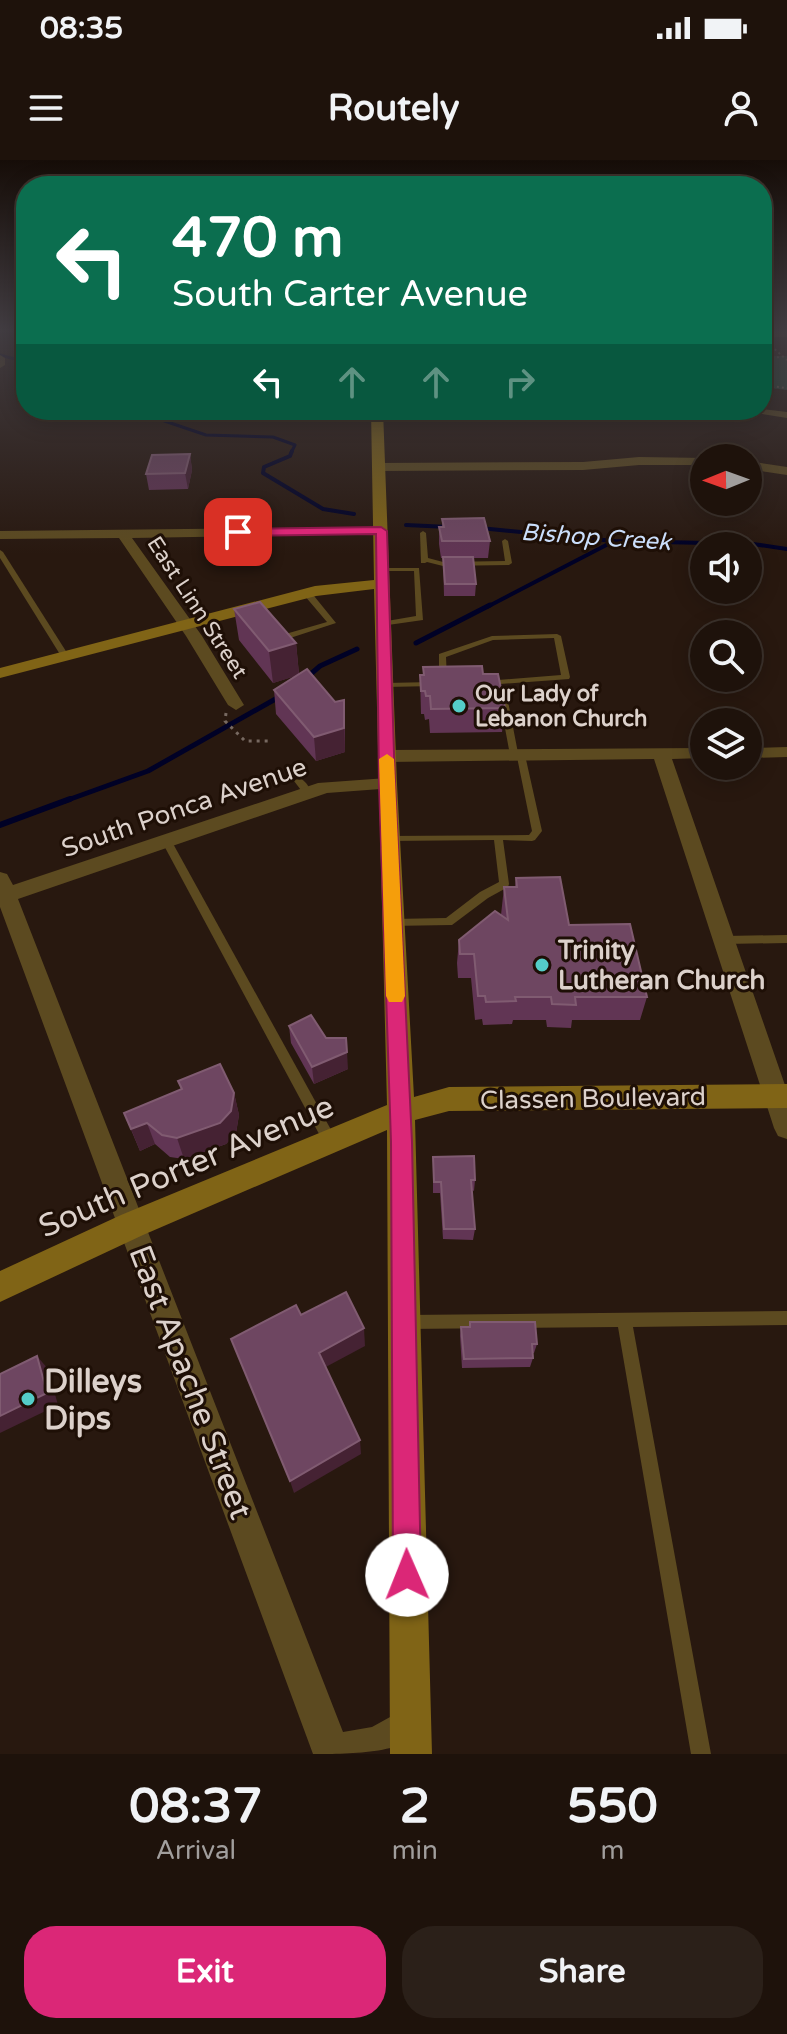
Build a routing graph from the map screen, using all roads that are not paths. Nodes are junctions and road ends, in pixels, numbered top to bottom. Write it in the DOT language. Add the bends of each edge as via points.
graph roads {
  1 [pos="377,420"];
  2 [pos="690,461"];
  3 [pos="378,467"];
  4 [pos="762,467"];
  5 [pos="787,471"];
  6 [pos="381,531"];
  7 [pos="423,533"];
  8 [pos="123,534"];
  9 [pos="0,535"];
  10 [pos="505,541"];
  11 [pos="0,552"];
  12 [pos="425,559"];
  13 [pos="417,569"];
  14 [pos="382,577"];
  15 [pos="307,593"];
  16 [pos="185,624"];
  17 [pos="384,624"];
  18 [pos="277,639"];
  19 [pos="65,656"];
  20 [pos="0,673"];
  21 [pos="500,682"];
  22 [pos="457,683"];
  23 [pos="472,683"];
  24 [pos="443,684"];
  25 [pos="385,685"];
  26 [pos="236,705"];
  27 [pos="787,752"];
  28 [pos="690,753"];
  29 [pos="762,753"];
  30 [pos="661,754"];
  31 [pos="518,755"];
  32 [pos="387,756"];
  33 [pos="387,784"];
  34 [pos="498,837"];
  35 [pos="389,838"];
  36 [pos="166,840"];
  37 [pos="2,890"];
  38 [pos="393,923"];
  39 [pos="787,939"];
  40 [pos="725,940"];
  41 [pos="782,1096"];
  42 [pos="401,1112"];
  43 [pos="787,1128"];
  44 [pos="331,1141"];
  45 [pos="132,1225"];
  46 [pos="0,1287"];
  47 [pos="787,1318"];
  48 [pos="624,1320"];
  49 [pos="406,1322"];
  50 [pos="410,1740"];
  51 [pos="332,1752"];
  52 [pos="701,1754"];
  1 -- 3 [label="main road"];
  2 -- 3 [label="street"];
  3 -- 6 [label="main road"];
  4 -- 5 [label="street"];
  6 -- 8 [label="street"];
  6 -- 14 [label="main road"];
  7 -- 12 [label="lane"];
  8 -- 9 [label="street"];
  8 -- 16 [label="street, East Linn Street"];
  10 -- 12 [label="lane" via="509,563 443,564"];
  11 -- 19 [label="lane"];
  12 -- 13 [label="lane"];
  13 -- 14 [label="lane"];
  13 -- 17 [label="lane" via="420,618"];
  14 -- 15 [label="main road"];
  14 -- 17 [label="main road"];
  15 -- 16 [label="main road"];
  15 -- 18 [label="lane" via="332,623"];
  16 -- 19 [label="main road"];
  16 -- 26 [label="street, East Linn Street"];
  17 -- 25 [label="main road"];
  19 -- 20 [label="main road"];
  21 -- 23 [label="lane"];
  21 -- 24 [label="lane" via="566,677 557,636 492,638 442,656"];
  21 -- 31 [label="lane"];
  22 -- 24 [label="lane"];
  24 -- 25 [label="lane"];
  25 -- 32 [label="main road"];
  27 -- 29 [label="street"];
  28 -- 30 [label="street"];
  30 -- 31 [label="street"];
  30 -- 40 [label="street"];
  31 -- 32 [label="street"];
  31 -- 34 [label="lane" via="537,831 532,838"];
  32 -- 33 [label="main road"];
  33 -- 35 [label="main road"];
  33 -- 36 [label="street, South Ponca Avenue" via="303,787"];
  34 -- 35 [label="lane"];
  34 -- 38 [label="lane" via="504,884 448,922"];
  35 -- 38 [label="main road"];
  36 -- 37 [label="street, South Ponca Avenue"];
  36 -- 44 [label="lane"];
  37 -- 45 [label="street, East Apache Street"];
  38 -- 42 [label="main road"];
  39 -- 40 [label="lane"];
  40 -- 41 [label="street"];
  41 -- 42 [label="main road, Classen Boulevard" via="449,1099"];
  41 -- 43 [label="street"];
  42 -- 44 [label="main road, South Porter Avenue"];
  42 -- 49 [label="main road"];
  44 -- 45 [label="main road, South Porter Avenue"];
  45 -- 46 [label="main road, South Porter Avenue"];
  45 -- 51 [label="street, East Apache Street"];
  47 -- 48 [label="lane"];
  48 -- 49 [label="lane"];
  48 -- 52 [label="lane"];
  49 -- 50 [label="main road"];
  50 -- 51 [label="street, East Apache Street" via="390,1739 364,1750"];
}
